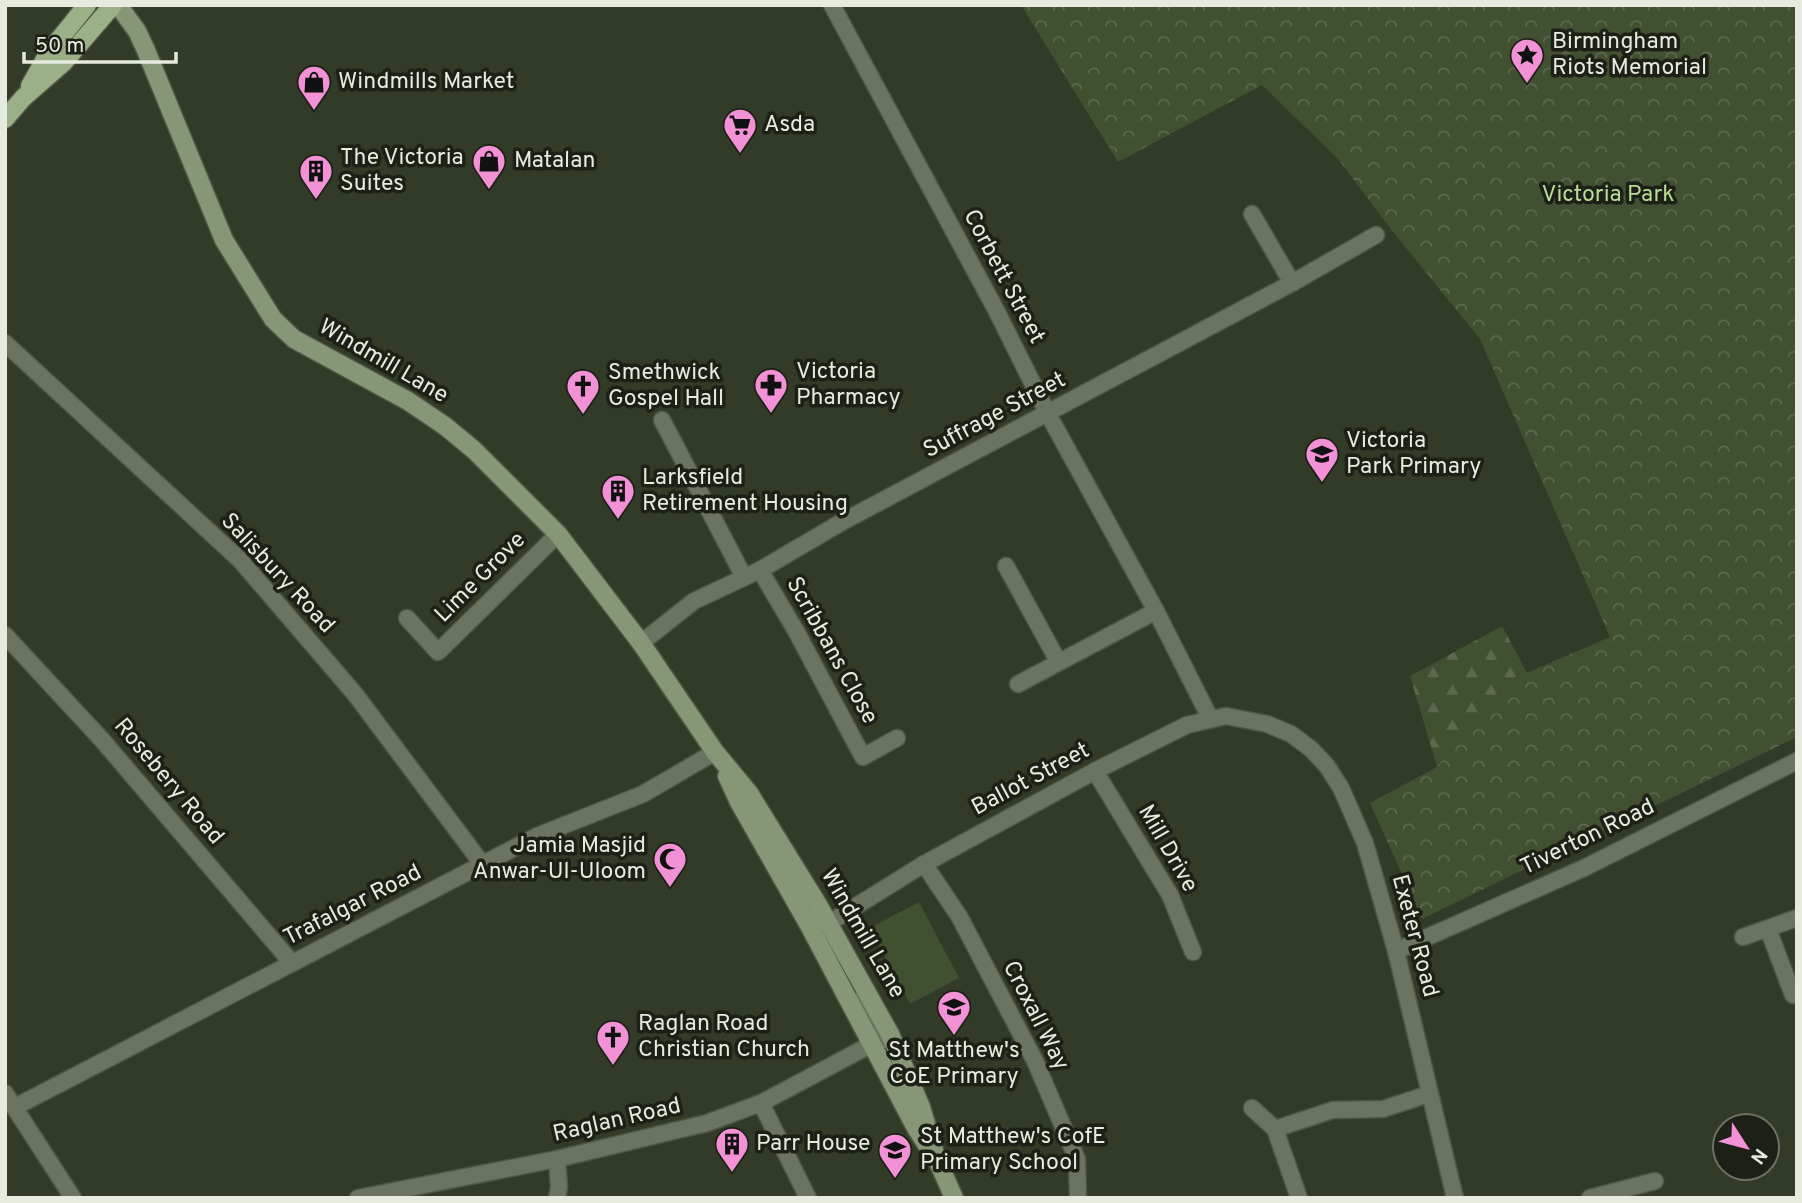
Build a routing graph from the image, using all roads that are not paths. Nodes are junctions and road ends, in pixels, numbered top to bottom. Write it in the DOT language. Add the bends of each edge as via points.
graph roads {
  1 [pos="87,5"];
  2 [pos="116,5"];
  3 [pos="832,5"];
  4 [pos="23,98"];
  5 [pos="5,119"];
  6 [pos="1252,214"];
  7 [pos="1376,235"];
  8 [pos="1292,283"];
  9 [pos="5,344"];
  10 [pos="1048,414"];
  11 [pos="662,420"];
  12 [pos="558,534"];
  13 [pos="1006,566"];
  14 [pos="760,570"];
  15 [pos="744,577"];
  16 [pos="1156,611"];
  17 [pos="407,618"];
  18 [pos="5,635"];
  19 [pos="641,643"];
  20 [pos="1058,661"];
  21 [pos="1018,684"];
  22 [pos="1210,718"];
  23 [pos="1267,724"];
  24 [pos="897,737"];
  25 [pos="715,752"];
  26 [pos="1797,761"];
  27 [pos="1095,771"];
  28 [pos="924,864"];
  29 [pos="483,865"];
  30 [pos="1797,918"];
  31 [pos="806,920"];
  32 [pos="829,923"];
  33 [pos="1768,929"];
  34 [pos="1744,937"];
  35 [pos="1396,951"];
  36 [pos="1193,952"];
  37 [pos="292,963"];
  38 [pos="832,970"];
  39 [pos="865,989"];
  40 [pos="1793,995"];
  41 [pos="891,1037"];
  42 [pos="872,1044"];
  43 [pos="5,1093"];
  44 [pos="1429,1094"];
  45 [pos="761,1103"];
  46 [pos="15,1107"];
  47 [pos="1252,1108"];
  48 [pos="1275,1129"];
  49 [pos="936,1157"];
  50 [pos="557,1159"];
  51 [pos="1655,1181"];
  52 [pos="72,1198"];
  53 [pos="358,1198"];
  54 [pos="557,1198"];
  55 [pos="808,1198"];
  56 [pos="954,1198"];
  57 [pos="1078,1198"];
  58 [pos="1299,1198"];
  59 [pos="1455,1198"];
  60 [pos="1590,1198"];
  1 -- 4 [label="main road" via="49,52"];
  2 -- 4 [label="main road" via="63,63"];
  2 -- 12 [label="main road, Windmill Lane" via="145,48 224,240 273,319 294,339 445,426"];
  3 -- 10 [label="street, Corbett Street"];
  4 -- 5 [label="main road"];
  6 -- 8 [label="street"];
  7 -- 8 [label="street, Suffrage Street"];
  8 -- 10 [label="street, Suffrage Street"];
  9 -- 29 [label="street, Salisbury Road" via="240,560 355,694"];
  10 -- 14 [label="street, Suffrage Street"];
  10 -- 16 [label="street, Corbett Street"];
  11 -- 15 [label="street"];
  12 -- 17 [label="street, Lime Grove" via="438,652"];
  12 -- 19 [label="main road, Windmill Lane"];
  13 -- 20 [label="street"];
  14 -- 15 [label="street, Suffrage Street"];
  14 -- 24 [label="street, Scribbans Close" via="863,757"];
  15 -- 19 [label="street, Suffrage Street" via="694,601"];
  16 -- 20 [label="street"];
  16 -- 22 [label="street, Corbett Street"];
  18 -- 37 [label="street, Rosebery Road" via="103,741"];
  19 -- 25 [label="main road, Windmill Lane"];
  20 -- 21 [label="street"];
  22 -- 23 [label="street, Ballot Street" via="1226,716"];
  22 -- 27 [label="street, Ballot Street"];
  23 -- 35 [label="street, Exeter Road" via="1311,749 1341,788 1365,843"];
  25 -- 29 [label="street, Trafalgar Road" via="643,794 543,834"];
  25 -- 31 [label="main road, Windmill Lane"];
  25 -- 32 [label="main road, Windmill Lane" via="749,793"];
  26 -- 35 [label="street, Tiverton Road" via="1584,868"];
  27 -- 28 [label="street, Ballot Street"];
  27 -- 36 [label="street, Mill Drive" via="1170,895"];
  28 -- 32 [label="street, Ballot Street"];
  28 -- 57 [label="street, Croxall Way" via="959,916 1034,1061 1077,1159"];
  29 -- 37 [label="street, Trafalgar Road"];
  30 -- 33 [label="street"];
  31 -- 32 [label="street"];
  31 -- 38 [label="main road, Windmill Lane"];
  32 -- 38 [label="street" via="824,930 837,958"];
  32 -- 39 [label="main road, Windmill Lane"];
  33 -- 34 [label="street"];
  33 -- 40 [label="street"];
  35 -- 44 [label="street, Exeter Road"];
  37 -- 46 [label="street, Trafalgar Road"];
  38 -- 42 [label="main road, Windmill Lane"];
  39 -- 41 [label="main road, Windmill Lane"];
  39 -- 42 [label="street" via="863,1004 880,1035"];
  41 -- 42 [label="street, Raglan Road"];
  41 -- 49 [label="main road, Windmill Lane" via="921,1107"];
  42 -- 45 [label="street, Raglan Road"];
  42 -- 49 [label="main road, Windmill Lane" via="916,1129"];
  43 -- 46 [label="street"];
  44 -- 48 [label="street" via="1383,1109 1333,1110"];
  44 -- 59 [label="street, Exeter Road"];
  45 -- 50 [label="street, Raglan Road" via="677,1131"];
  45 -- 55 [label="street"];
  46 -- 52 [label="street"];
  47 -- 48 [label="street"];
  48 -- 58 [label="street"];
  49 -- 56 [label="main road, Windmill Lane"];
  50 -- 53 [label="street, Raglan Road"];
  50 -- 54 [label="street"];
  51 -- 60 [label="street"];
}
